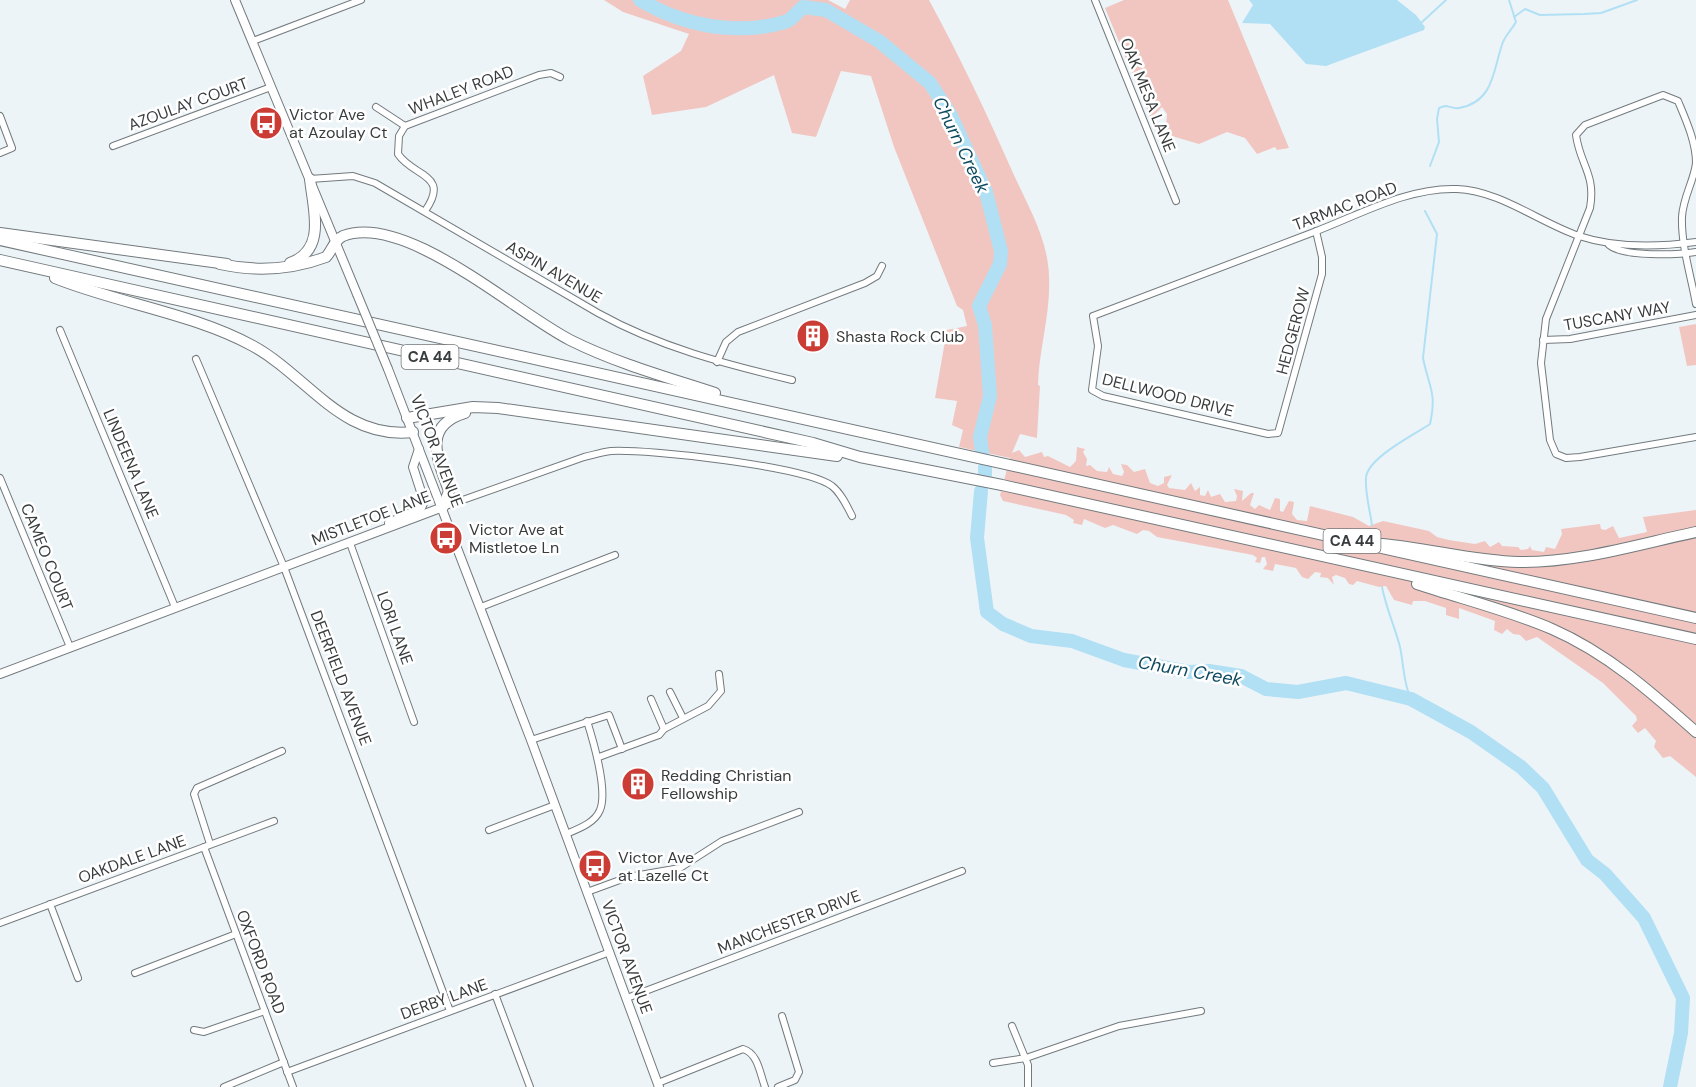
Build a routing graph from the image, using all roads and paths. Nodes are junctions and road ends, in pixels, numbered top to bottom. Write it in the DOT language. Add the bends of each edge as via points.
graph roads {
  1 [pos="236,0"];
  2 [pos="361,0"];
  3 [pos="1095,0"];
  4 [pos="253,42"];
  5 [pos="560,77"];
  6 [pos="271,87"];
  7 [pos="376,107"];
  8 [pos="0,116"];
  9 [pos="405,126"];
  10 [pos="113,146"];
  11 [pos="0,153"];
  12 [pos="310,179"];
  13 [pos="1176,201"];
  14 [pos="425,211"];
  15 [pos="1316,231"];
  16 [pos="0,233"];
  17 [pos="1578,236"];
  18 [pos="0,240"];
  19 [pos="336,242"];
  20 [pos="1696,242"];
  21 [pos="1685,243"];
  22 [pos="1609,244"];
  23 [pos="1696,252"];
  24 [pos="1688,253"];
  25 [pos="0,260"];
  26 [pos="220,264"];
  27 [pos="882,266"];
  28 [pos="30,267"];
  29 [pos="1696,304"];
  30 [pos="1696,315"];
  31 [pos="1093,316"];
  32 [pos="60,330"];
  33 [pos="1543,340"];
  34 [pos="196,359"];
  35 [pos="717,362"];
  36 [pos="792,380"];
  37 [pos="746,406"];
  38 [pos="498,408"];
  39 [pos="407,418"];
  40 [pos="413,432"];
  41 [pos="1276,434"];
  42 [pos="1696,437"];
  43 [pos="419,449"];
  44 [pos="860,457"];
  45 [pos="0,478"];
  46 [pos="443,507"];
  47 [pos="852,516"];
  48 [pos="384,530"];
  49 [pos="1696,532"];
  50 [pos="1350,540"];
  51 [pos="350,543"];
  52 [pos="615,555"];
  53 [pos="284,567"];
  54 [pos="1389,572"];
  55 [pos="481,607"];
  56 [pos="176,608"];
  57 [pos="1696,618"];
  58 [pos="1696,639"];
  59 [pos="70,647"];
  60 [pos="0,674"];
  61 [pos="719,674"];
  62 [pos="670,692"];
  63 [pos="651,699"];
  64 [pos="683,718"];
  65 [pos="587,721"];
  66 [pos="414,722"];
  67 [pos="664,729"];
  68 [pos="1696,732"];
  69 [pos="531,740"];
  70 [pos="622,749"];
  71 [pos="282,751"];
  72 [pos="599,757"];
  73 [pos="555,805"];
  74 [pos="799,812"];
  75 [pos="274,821"];
  76 [pos="489,830"];
  77 [pos="566,834"];
  78 [pos="207,846"];
  79 [pos="962,871"];
  80 [pos="587,892"];
  81 [pos="50,904"];
  82 [pos="0,923"];
  83 [pos="236,934"];
  84 [pos="610,952"];
  85 [pos="135,973"];
  86 [pos="78,978"];
  87 [pos="495,994"];
  88 [pos="627,998"];
  89 [pos="265,1011"];
  90 [pos="450,1011"];
  91 [pos="1201,1011"];
  92 [pos="782,1016"];
  93 [pos="1012,1026"];
  94 [pos="194,1030"];
  95 [pos="1026,1058"];
  96 [pos="284,1062"];
  97 [pos="993,1063"];
  98 [pos="287,1072"];
  99 [pos="658,1085"];
  100 [pos="224,1087"];
  101 [pos="293,1087"];
  102 [pos="530,1087"];
  103 [pos="765,1087"];
  104 [pos="778,1087"];
  105 [pos="1028,1087"];
  1 -- 4 [label="main road, VICTOR AVENUE"];
  2 -- 4 [label="street"];
  3 -- 13 [label="street, OAK MESA LANE"];
  4 -- 6 [label="main road, VICTOR AVENUE"];
  5 -- 9 [label="street, WHALEY ROAD" via="551,73 539,75"];
  6 -- 10 [label="street, AZOULAY COURT"];
  6 -- 12 [label="main road, VICTOR AVENUE"];
  7 -- 9 [label="street"];
  8 -- 11 [label="street" via="12,148"];
  9 -- 14 [label="street, WHALEY ROAD" via="399,136 398,154 434,185"];
  12 -- 14 [label="street, ASPIN AVENUE" via="359,176"];
  12 -- 19 [label="main road, VICTOR AVENUE"];
  12 -- 26 [label="highway" via="315,237 307,252 295,261 279,264"];
  14 -- 35 [label="street, ASPIN AVENUE" via="603,317"];
  15 -- 17 [label="street, TARMAC ROAD" via="1420,192 1455,188 1486,195"];
  15 -- 31 [label="street, TARMAC ROAD"];
  15 -- 41 [label="street, HEDGEROW" via="1322,257 1321,279 1280,431"];
  16 -- 26 [label="highway"];
  17 -- 21 [label="street, TUSCANY WAY" via="1593,192 1576,135 1585,125 1664,95 1678,101 1695,149 1696,163 1682,215"];
  17 -- 22 [label="street, TARMAC ROAD"];
  17 -- 33 [label="street, TUSCANY WAY" via="1553,295"];
  18 -- 37 [label="highway, CA 44"];
  19 -- 26 [label="highway" via="326,257 295,266 262,270"];
  19 -- 37 [label="highway" via="344,236 376,235 421,247 567,338 630,366"];
  19 -- 39 [label="main road, VICTOR AVENUE, bridge"];
  20 -- 21 [label="street, TARMAC ROAD"];
  21 -- 22 [label="street, TARMAC ROAD"];
  21 -- 24 [label="street"];
  22 -- 24 [label="street, TARMAC ROAD" via="1616,251"];
  23 -- 24 [label="street, TARMAC ROAD"];
  24 -- 29 [label="street"];
  25 -- 28 [label="highway, CA 44"];
  27 -- 35 [label="street" via="877,276 865,283 738,332 726,342"];
  28 -- 40 [label="highway" via="241,340 364,428 390,434"];
  28 -- 44 [label="highway, CA 44" via="813,443"];
  30 -- 33 [label="street, TUSCANY WAY" via="1570,339"];
  31 -- 41 [label="street, DELLWOOD DRIVE" via="1098,346 1091,387 1094,393"];
  32 -- 56 [label="street, LINDEENA LANE"];
  33 -- 42 [label="street, TUSCANY WAY" via="1541,363 1550,440 1556,454 1581,457"];
  34 -- 53 [label="street, DEERFIELD AVENUE"];
  35 -- 36 [label="street, ASPIN AVENUE"];
  37 -- 50 [label="highway, CA 44"];
  38 -- 39 [label="highway" via="473,407"];
  38 -- 44 [label="highway"];
  38 -- 46 [label="highway" via="454,416 441,428 435,452 449,494"];
  39 -- 40 [label="main road, VICTOR AVENUE"];
  40 -- 43 [label="main road, VICTOR AVENUE"];
  43 -- 46 [label="main road, VICTOR AVENUE"];
  43 -- 48 [label="main road" via="413,467 424,497 422,507 388,524"];
  44 -- 54 [label="highway, CA 44"];
  45 -- 59 [label="street, CAMEO COURT"];
  46 -- 47 [label="street, MISTLETOE LANE" via="584,457 628,451 666,453 807,475 834,487"];
  46 -- 48 [label="main road, MISTLETOE LANE"];
  46 -- 55 [label="main road, VICTOR AVENUE"];
  48 -- 51 [label="main road, MISTLETOE LANE"];
  49 -- 50 [label="highway" via="1586,555 1534,561 1486,560"];
  50 -- 57 [label="highway, CA 44"];
  51 -- 53 [label="main road, MISTLETOE LANE"];
  51 -- 66 [label="street, LORI LANE"];
  52 -- 55 [label="street"];
  53 -- 56 [label="main road, MISTLETOE LANE"];
  53 -- 90 [label="street, DEERFIELD AVENUE"];
  54 -- 58 [label="highway, CA 44"];
  54 -- 68 [label="highway" via="1529,620 1577,641 1632,676"];
  55 -- 69 [label="main road, VICTOR AVENUE"];
  56 -- 59 [label="main road, MISTLETOE LANE"];
  59 -- 60 [label="main road, MISTLETOE LANE"];
  61 -- 64 [label="street" via="718,696 708,706"];
  62 -- 64 [label="street"];
  63 -- 67 [label="street"];
  64 -- 67 [label="street"];
  65 -- 69 [label="street"];
  65 -- 70 [label="street" via="609,715"];
  65 -- 72 [label="street"];
  67 -- 70 [label="street" via="659,735"];
  69 -- 73 [label="main road, VICTOR AVENUE"];
  70 -- 72 [label="street"];
  71 -- 78 [label="street, OXFORD ROAD" via="196,788 194,794"];
  72 -- 77 [label="street" via="601,809 595,818"];
  73 -- 76 [label="street"];
  73 -- 77 [label="main road, VICTOR AVENUE"];
  74 -- 80 [label="street" via="722,841 680,868 627,877"];
  75 -- 78 [label="street, OAKDALE LANE"];
  77 -- 80 [label="main road, VICTOR AVENUE"];
  78 -- 81 [label="street, OAKDALE LANE"];
  78 -- 83 [label="street, OXFORD ROAD"];
  79 -- 88 [label="street, MANCHESTER DRIVE"];
  80 -- 84 [label="main road, VICTOR AVENUE"];
  81 -- 82 [label="street, OAKDALE LANE"];
  81 -- 86 [label="street"];
  83 -- 85 [label="street"];
  83 -- 89 [label="street, OXFORD ROAD"];
  84 -- 87 [label="street, DERBY LANE"];
  84 -- 88 [label="main road, VICTOR AVENUE"];
  87 -- 90 [label="street, DERBY LANE"];
  87 -- 102 [label="street"];
  88 -- 99 [label="main road, VICTOR AVENUE"];
  89 -- 94 [label="street" via="204,1032"];
  89 -- 96 [label="street, OXFORD ROAD"];
  90 -- 98 [label="street, DERBY LANE"];
  91 -- 95 [label="street" via="1119,1026"];
  92 -- 104 [label="street" via="799,1072 795,1080"];
  93 -- 95 [label="street"];
  95 -- 97 [label="street"];
  95 -- 105 [label="street"];
  96 -- 98 [label="street, OXFORD ROAD"];
  96 -- 100 [label="street"];
  98 -- 101 [label="street, OXFORD ROAD"];
  99 -- 103 [label="street" via="742,1049 755,1059"];
}
